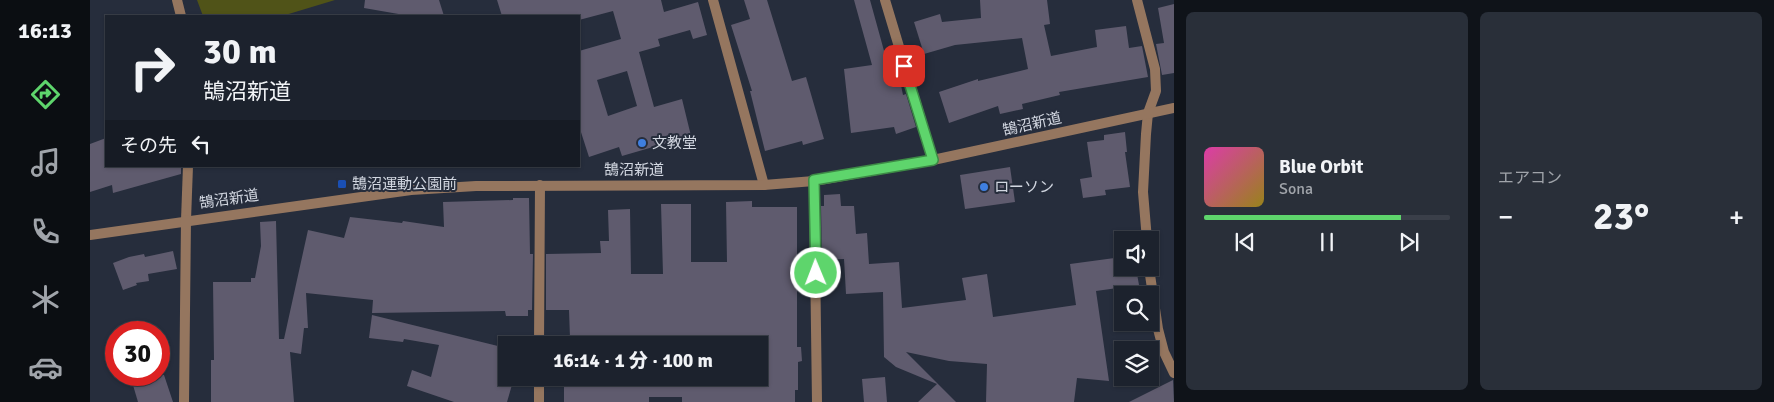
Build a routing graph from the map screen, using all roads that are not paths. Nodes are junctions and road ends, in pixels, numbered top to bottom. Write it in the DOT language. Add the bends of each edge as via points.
graph roads {
  1 [pos="177,0"];
  2 [pos="713,0"];
  3 [pos="885,0"];
  4 [pos="1137,0"];
  5 [pos="182,15"];
  6 [pos="1174,108"];
  7 [pos="1148,113"];
  8 [pos="933,160"];
  9 [pos="188,167"];
  10 [pos="814,180"];
  11 [pos="540,185"];
  12 [pos="764,185"];
  13 [pos="186,220"];
  14 [pos="1146,231"];
  15 [pos="90,235"];
  16 [pos="1150,276"];
  17 [pos="539,336"];
  18 [pos="1174,373"];
  19 [pos="539,386"];
  20 [pos="184,402"];
  21 [pos="539,402"];
  22 [pos="817,402"];
  1 -- 5 [label="street"];
  2 -- 12 [label="street"];
  3 -- 8 [label="street"];
  4 -- 7 [label="street" via="1156,70 1156,91"];
  6 -- 7 [label="street, 鵠沼新道"];
  7 -- 8 [label="street, 鵠沼新道"];
  7 -- 14 [label="street" via="1143,192"];
  8 -- 10 [label="street, 鵠沼新道"];
  9 -- 13 [label="street"];
  10 -- 12 [label="street, 鵠沼新道"];
  10 -- 22 [label="street"];
  11 -- 12 [label="street, 鵠沼新道"];
  11 -- 13 [label="street, 鵠沼新道" via="412,190"];
  11 -- 17 [label="street"];
  13 -- 15 [label="street, 鵠沼新道"];
  13 -- 20 [label="street"];
  16 -- 18 [label="street" via="1158,329"];
  19 -- 21 [label="street"];
}
